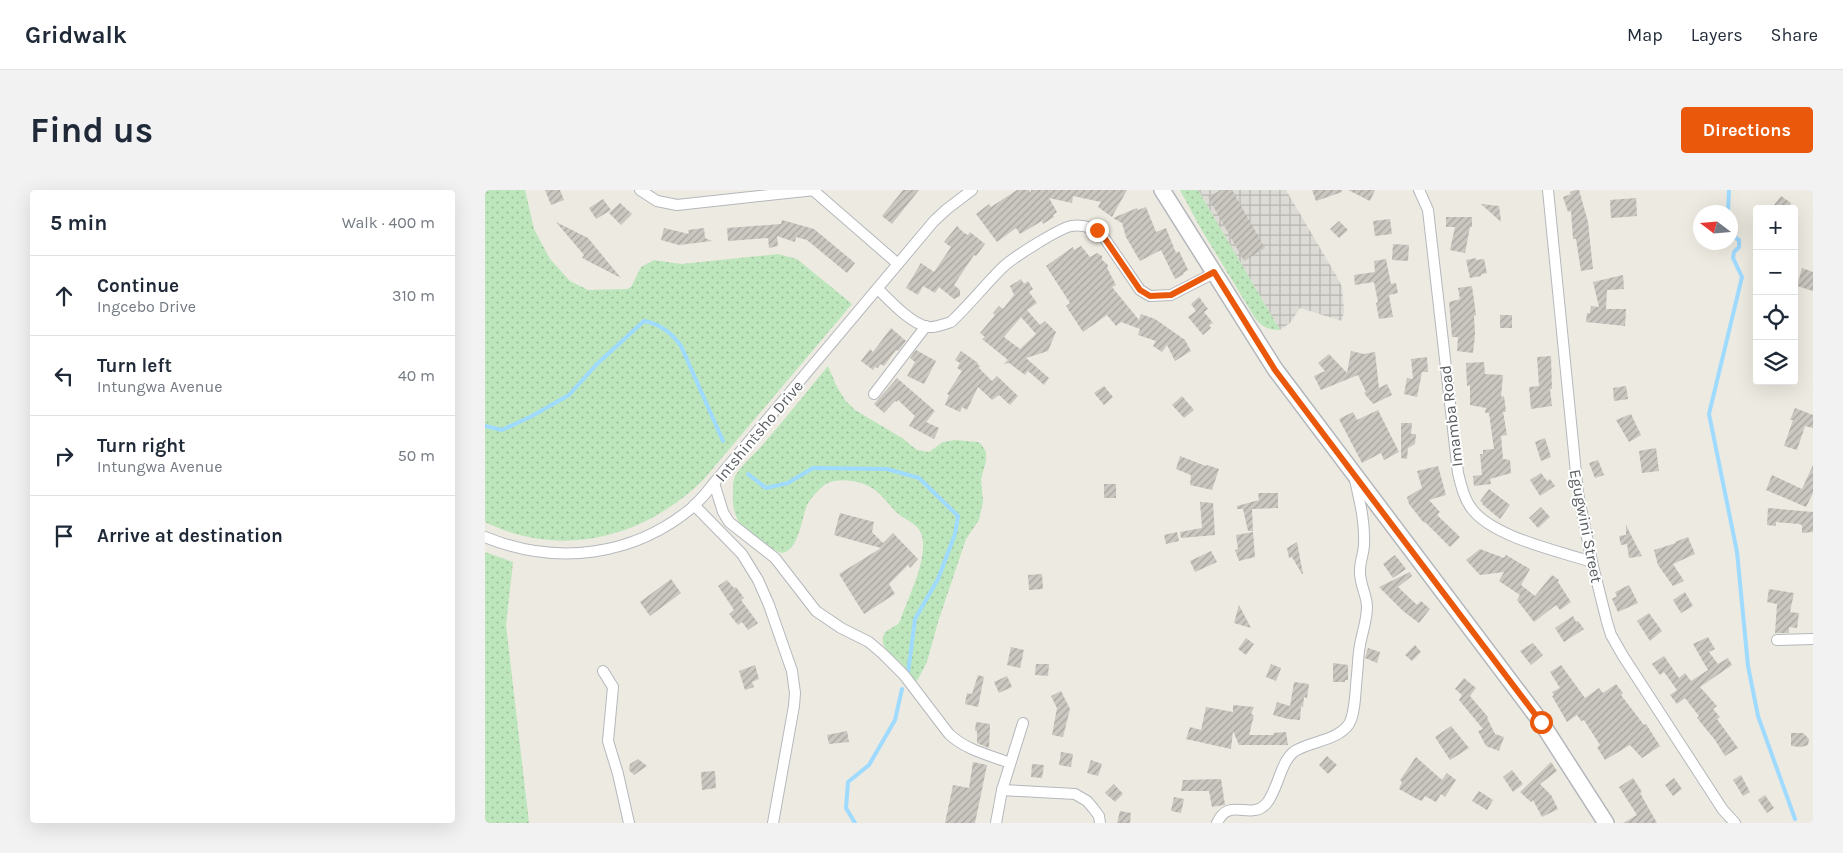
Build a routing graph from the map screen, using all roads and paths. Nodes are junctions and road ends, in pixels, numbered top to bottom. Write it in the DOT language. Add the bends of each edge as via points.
graph roads {
  1 [pos="640,190"];
  2 [pos="815,190"];
  3 [pos="972,190"];
  4 [pos="1162,190"];
  5 [pos="1171,190"];
  6 [pos="1419,190"];
  7 [pos="1548,190"];
  8 [pos="752,193"];
  9 [pos="1195,241"];
  10 [pos="899,264"];
  11 [pos="1214,272"];
  12 [pos="878,289"];
  13 [pos="926,326"];
  14 [pos="874,394"];
  15 [pos="1354,475"];
  16 [pos="714,483"];
  17 [pos="695,505"];
  18 [pos="485,537"];
  19 [pos="1592,562"];
  20 [pos="1813,639"];
  21 [pos="1777,640"];
  22 [pos="603,671"];
  23 [pos="1023,723"];
  24 [pos="1010,763"];
  25 [pos="1002,790"];
  26 [pos="629,823"];
  27 [pos="773,823"];
  28 [pos="996,823"];
  29 [pos="1099,823"];
  30 [pos="1217,823"];
  31 [pos="1606,823"];
  32 [pos="1735,823"];
  1 -- 8 [label="street" via="657,201 677,205"];
  2 -- 8 [label="street"];
  2 -- 10 [label="street"];
  3 -- 10 [label="street, Intshintsho Drive" via="934,221"];
  4 -- 9 [label="main road"];
  5 -- 9 [label="main road"];
  6 -- 19 [label="street, Imamba Road" via="1428,210 1458,473 1466,499 1481,519 1498,531"];
  7 -- 19 [label="street, Egugwini Street" via="1575,475"];
  9 -- 11 [label="main road"];
  10 -- 12 [label="street, Intshintsho Drive"];
  11 -- 13 [label="street" via="1171,295 1150,296 1140,290 1103,236 1091,228 1070,226 1003,267 951,322"];
  11 -- 15 [label="main road" via="1275,370"];
  12 -- 13 [label="street" via="903,312"];
  12 -- 16 [label="street, Intshintsho Drive"];
  13 -- 14 [label="street"];
  15 -- 30 [label="street" via="1363,513 1365,545 1360,573 1367,606 1351,720 1329,738 1293,754 1269,799 1260,809 1232,809 1222,814"];
  15 -- 31 [label="main road" via="1557,744"];
  16 -- 17 [label="street, Intshintsho Drive"];
  16 -- 24 [label="street" via="726,518 775,558 816,611 869,642 883,654 957,741"];
  17 -- 18 [label="street, Intshintsho Drive" via="664,528 637,541 588,553 527,550"];
  17 -- 27 [label="street" via="751,567 769,605 792,671 795,699"];
  19 -- 32 [label="street, Egugwini Street" via="1607,622 1617,645 1723,810"];
  20 -- 21 [label="street"];
  22 -- 26 [label="street" via="613,687 608,741"];
  23 -- 24 [label="street"];
  24 -- 25 [label="street"];
  25 -- 28 [label="street"];
  25 -- 29 [label="street" via="1075,794 1093,808 1099,816"];
}
